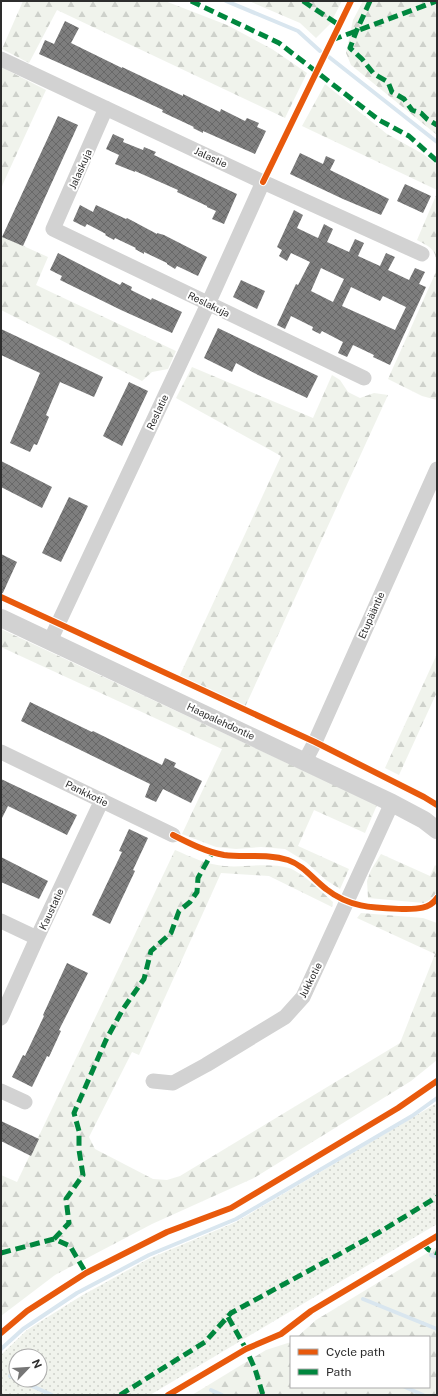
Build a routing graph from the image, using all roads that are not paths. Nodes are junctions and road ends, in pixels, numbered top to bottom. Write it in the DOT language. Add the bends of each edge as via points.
graph roads {
  1 [pos="1,59"];
  2 [pos="106,108"];
  3 [pos="263,182"];
  4 [pos="53,229"];
  5 [pos="422,254"];
  6 [pos="208,304"];
  7 [pos="364,378"];
  8 [pos="437,469"];
  9 [pos="1,618"];
  10 [pos="50,641"];
  11 [pos="1,752"];
  12 [pos="305,761"];
  13 [pos="102,800"];
  14 [pos="392,803"];
  15 [pos="437,830"];
  16 [pos="173,835"];
  17 [pos="1,921"];
  18 [pos="37,938"];
  19 [pos="1,1018"];
  20 [pos="153,1081"];
  21 [pos="1,1091"];
  22 [pos="25,1102"];
  1 -- 2 [label="street, Jalastie"];
  2 -- 3 [label="street, Jalastie"];
  2 -- 4 [label="street, Jalaskuja"];
  3 -- 5 [label="street, Jalastie"];
  3 -- 6 [label="street, Reslatie"];
  4 -- 6 [label="street, Reslakuja"];
  6 -- 7 [label="street, Reslakuja"];
  6 -- 10 [label="street, Reslatie"];
  8 -- 12 [label="street, Etupääntie"];
  9 -- 10 [label="street, Haapalehdontie"];
  10 -- 12 [label="street, Haapalehdontie"];
  11 -- 13 [label="street, Pankkotie"];
  12 -- 14 [label="street, Haapalehdontie"];
  13 -- 16 [label="street, Pankkotie"];
  13 -- 18 [label="street, Kaustatie"];
  14 -- 15 [label="street, Haapalehdontie"];
  14 -- 20 [label="street, Jukkotie" via="303,997 285,1017 206,1065 173,1083"];
  17 -- 18 [label="street"];
  18 -- 19 [label="street, Kaustatie"];
  21 -- 22 [label="street"];
}
